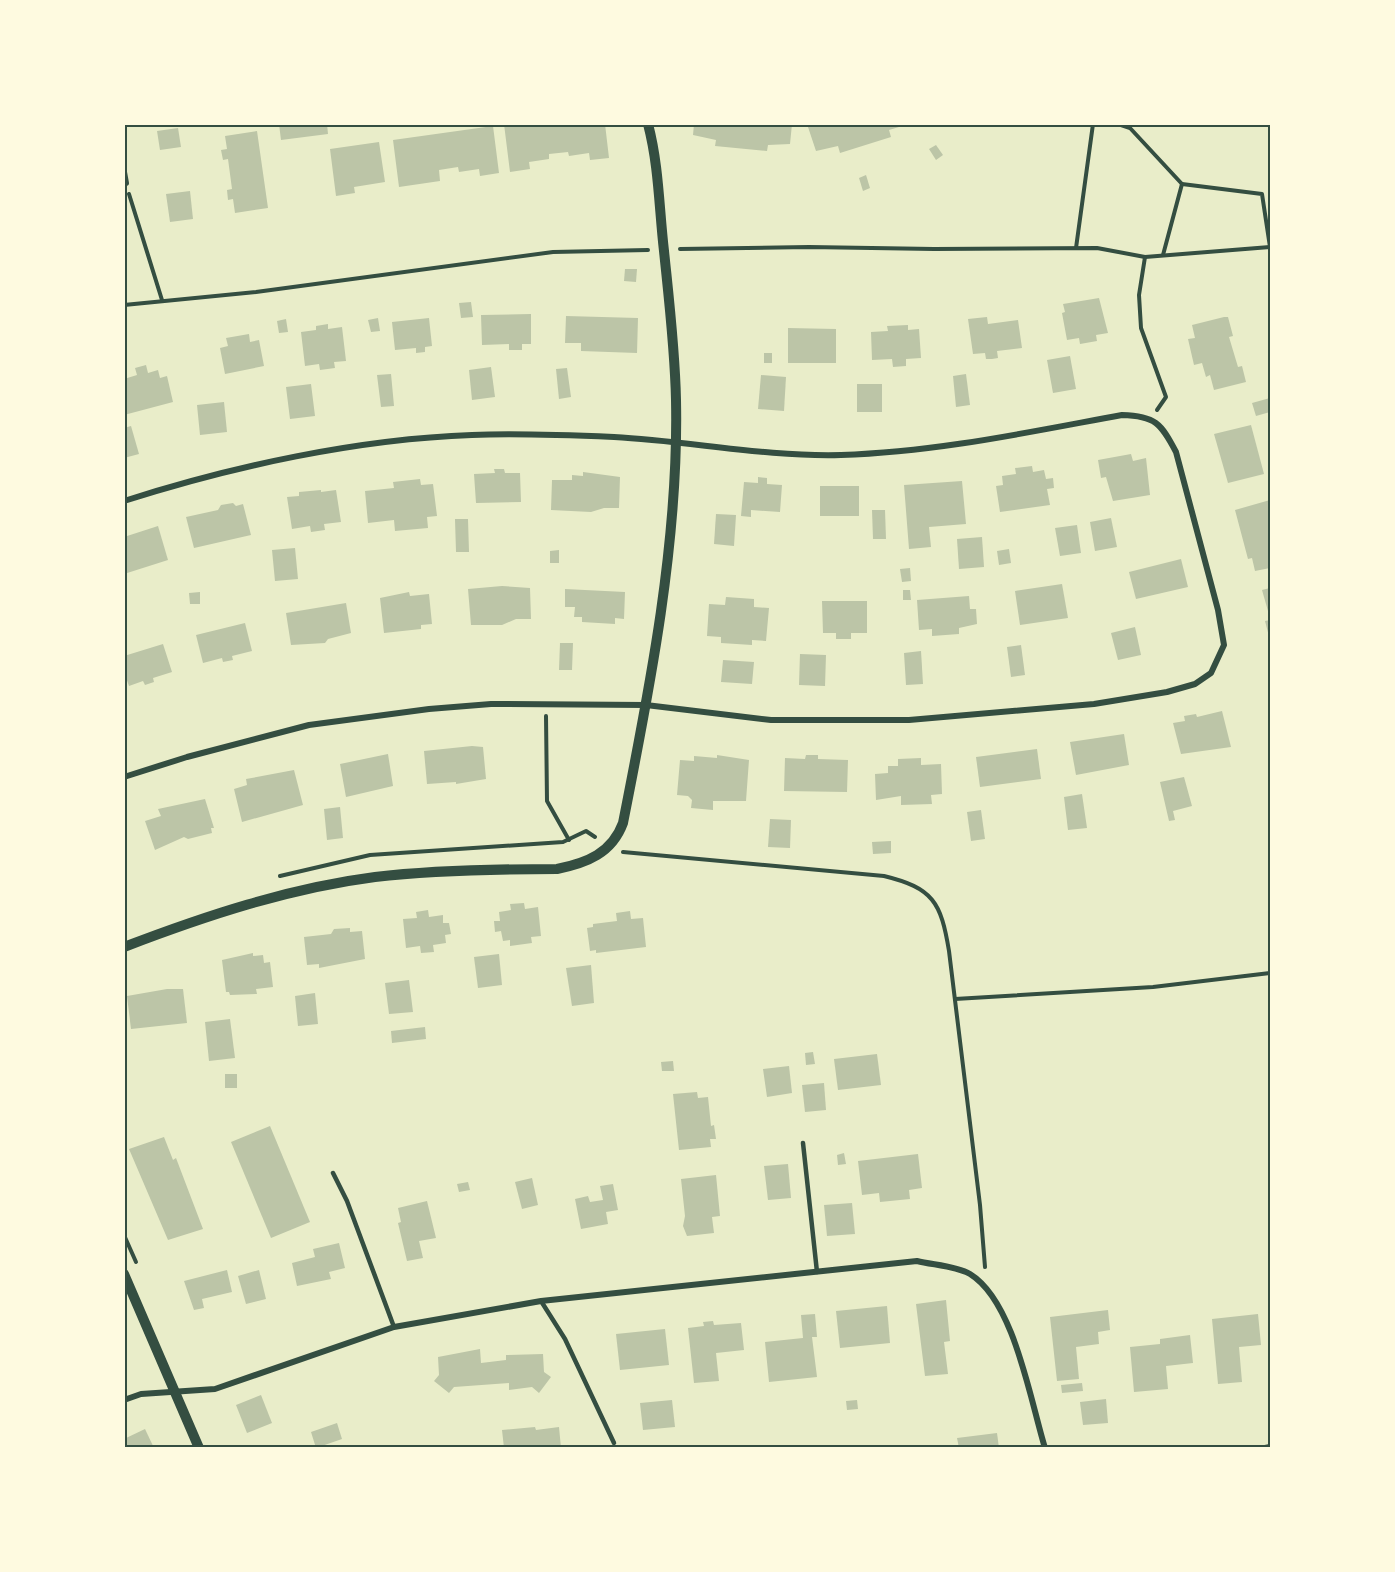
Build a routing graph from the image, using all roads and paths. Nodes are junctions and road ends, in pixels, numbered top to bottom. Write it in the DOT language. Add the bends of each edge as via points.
graph roads {
  1 [pos="648,124"];
  2 [pos="1093,124"];
  3 [pos="1118,124"];
  4 [pos="124,172"];
  5 [pos="126,183"];
  6 [pos="1182,184"];
  7 [pos="1270,247"];
  8 [pos="1076,248"];
  9 [pos="664,249"];
  10 [pos="1163,255"];
  11 [pos="1145,256"];
  12 [pos="162,300"];
  13 [pos="124,305"];
  14 [pos="1151,418"];
  15 [pos="676,444"];
  16 [pos="124,501"];
  17 [pos="546,703"];
  18 [pos="646,705"];
  19 [pos="124,777"];
  20 [pos="569,840"];
  21 [pos="609,846"];
  22 [pos="275,878"];
  23 [pos="124,947"];
  24 [pos="1270,973"];
  25 [pos="955,999"];
  26 [pos="803,1143"];
  27 [pos="333,1173"];
  28 [pos="817,1272"];
  29 [pos="124,1275"];
  30 [pos="986,1285"];
  31 [pos="541,1301"];
  32 [pos="394,1327"];
  33 [pos="172,1392"];
  34 [pos="124,1400"];
  35 [pos="614,1443"];
  36 [pos="1270,1447"];
  37 [pos="199,1448"];
  38 [pos="1045,1448"];
  39 [pos="1265,1448"];
  1 -- 9 [label="street"];
  2 -- 8 [label="path"];
  3 -- 6 [label="path" via="1130,128"];
  4 -- 5 [label="street"];
  5 -- 12 [label="path"];
  6 -- 7 [label="path" via="1262,194"];
  6 -- 10 [label="path"];
  7 -- 10 [label="path"];
  8 -- 9 [label="path"];
  8 -- 11 [label="path"];
  9 -- 12 [label="path" via="553,252 255,292"];
  9 -- 15 [label="street" via="672,314"];
  10 -- 11 [label="path"];
  11 -- 14 [label="path" via="1139,295 1141,328 1166,397"];
  12 -- 13 [label="path"];
  14 -- 15 [label="street" via="1122,415 907,452 800,455"];
  14 -- 18 [label="street" via="1164,429 1176,452 1224,645 1211,673 1195,684 1094,704 909,720 771,720"];
  15 -- 16 [label="street" via="536,435 405,440 276,462"];
  15 -- 18 [label="street"];
  17 -- 18 [label="street"];
  17 -- 19 [label="street" via="429,709 319,723"];
  17 -- 20 [label="path" via="547,801"];
  18 -- 21 [label="street" via="623,824"];
  20 -- 21 [label="path" via="586,831"];
  20 -- 22 [label="path" via="370,855"];
  21 -- 23 [label="street" via="597,857 557,869 413,874 339,883 225,911"];
  21 -- 25 [label="path" via="648,857 884,876 913,883 943,915"];
  24 -- 25 [label="path" via="1131,989"];
  25 -- 30 [label="path"];
  26 -- 28 [label="lane"];
  27 -- 32 [label="lane"];
  28 -- 30 [label="street" via="916,1261 967,1272"];
  28 -- 31 [label="street"];
  29 -- 33 [label="street"];
  30 -- 38 [label="street" via="1005,1316"];
  31 -- 32 [label="street"];
  31 -- 35 [label="lane" via="565,1339"];
  32 -- 33 [label="street" via="215,1389"];
  33 -- 34 [label="street" via="141,1394"];
  33 -- 37 [label="street"];
  36 -- 39 [label="street"];
}
